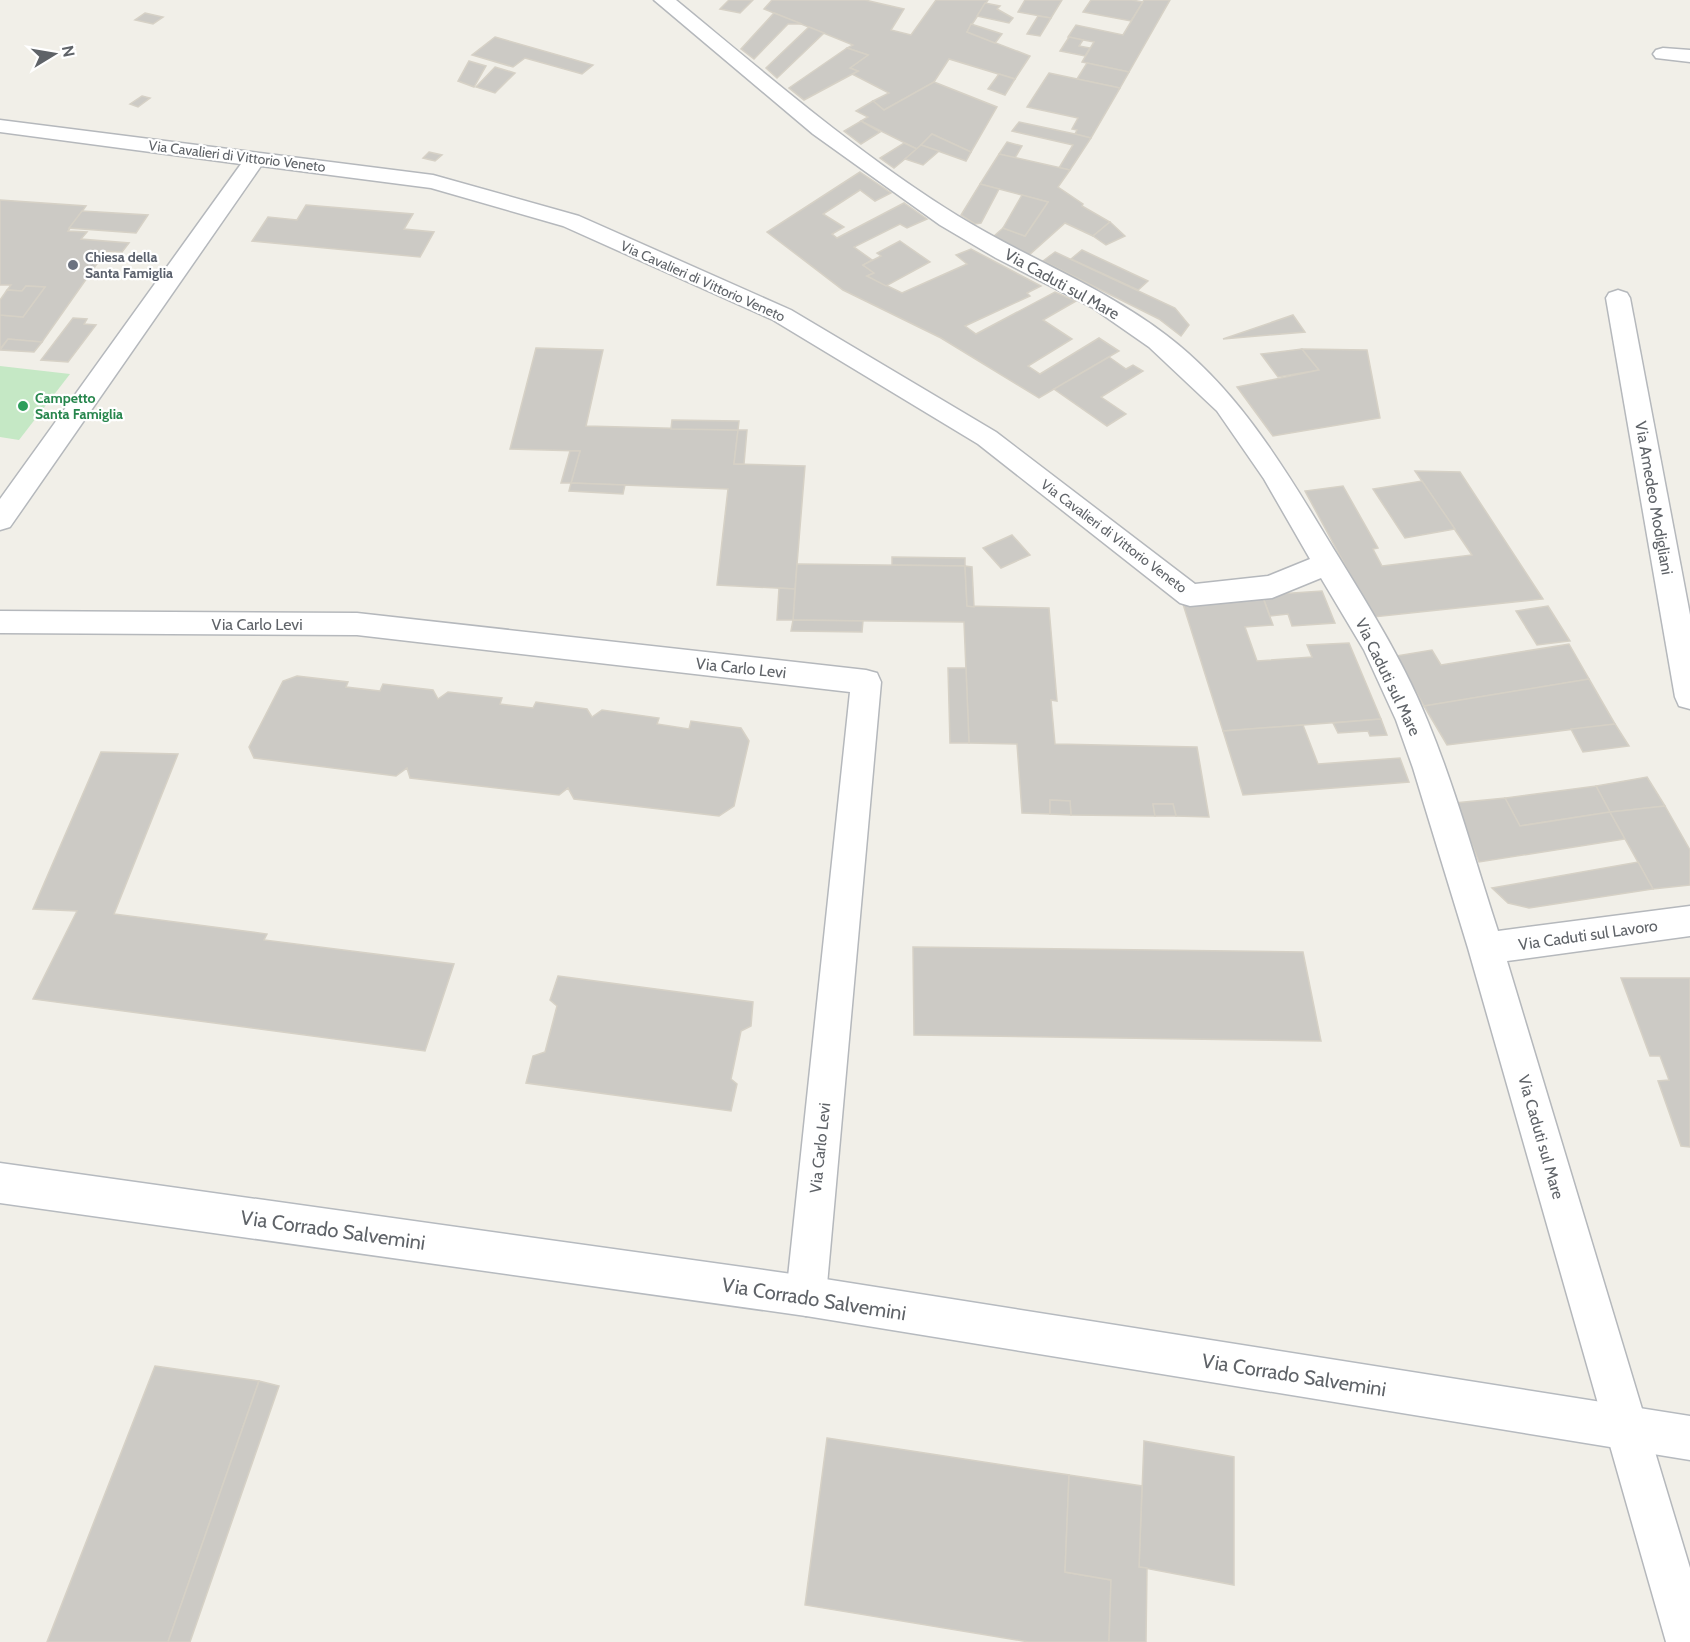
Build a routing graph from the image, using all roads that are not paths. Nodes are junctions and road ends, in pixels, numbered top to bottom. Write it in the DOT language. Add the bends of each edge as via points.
graph roads {
  1 [pos="664,0"];
  2 [pos="1663,54"];
  3 [pos="1690,56"];
  4 [pos="0,126"];
  5 [pos="256,158"];
  6 [pos="1618,298"];
  7 [pos="0,520"];
  8 [pos="1328,563"];
  9 [pos="0,622"];
  10 [pos="1690,697"];
  11 [pos="1690,921"];
  12 [pos="1486,948"];
  13 [pos="0,1183"];
  14 [pos="806,1296"];
  15 [pos="1626,1429"];
  16 [pos="1690,1438"];
  17 [pos="1689,1642"];
  1 -- 8 [label="street, Via Caduti sul Mare" via="821,129 940,214 1004,253 1102,303 1158,341 1226,405 1274,473"];
  2 -- 3 [label="street"];
  4 -- 5 [label="street, Via Cavalieri di Vittorio Veneto"];
  5 -- 7 [label="street"];
  5 -- 8 [label="street, Via Cavalieri di Vittorio Veneto" via="433,183 571,221 782,315 987,438 1190,595 1272,587"];
  6 -- 10 [label="street, Via Amedeo Modigliani"];
  8 -- 12 [label="street, Via Caduti sul Mare" via="1377,647 1412,720"];
  9 -- 14 [label="street, Via Carlo Levi" via="357,624 866,682"];
  11 -- 12 [label="street, Via Caduti sul Lavoro"];
  12 -- 15 [label="street, Via Caduti sul Mare"];
  13 -- 14 [label="street, Via Corrado Salvemini"];
  14 -- 15 [label="street, Via Corrado Salvemini"];
  15 -- 16 [label="street, Via Corrado Salvemini"];
  15 -- 17 [label="street, Via Caduti sul Mare"];
}
